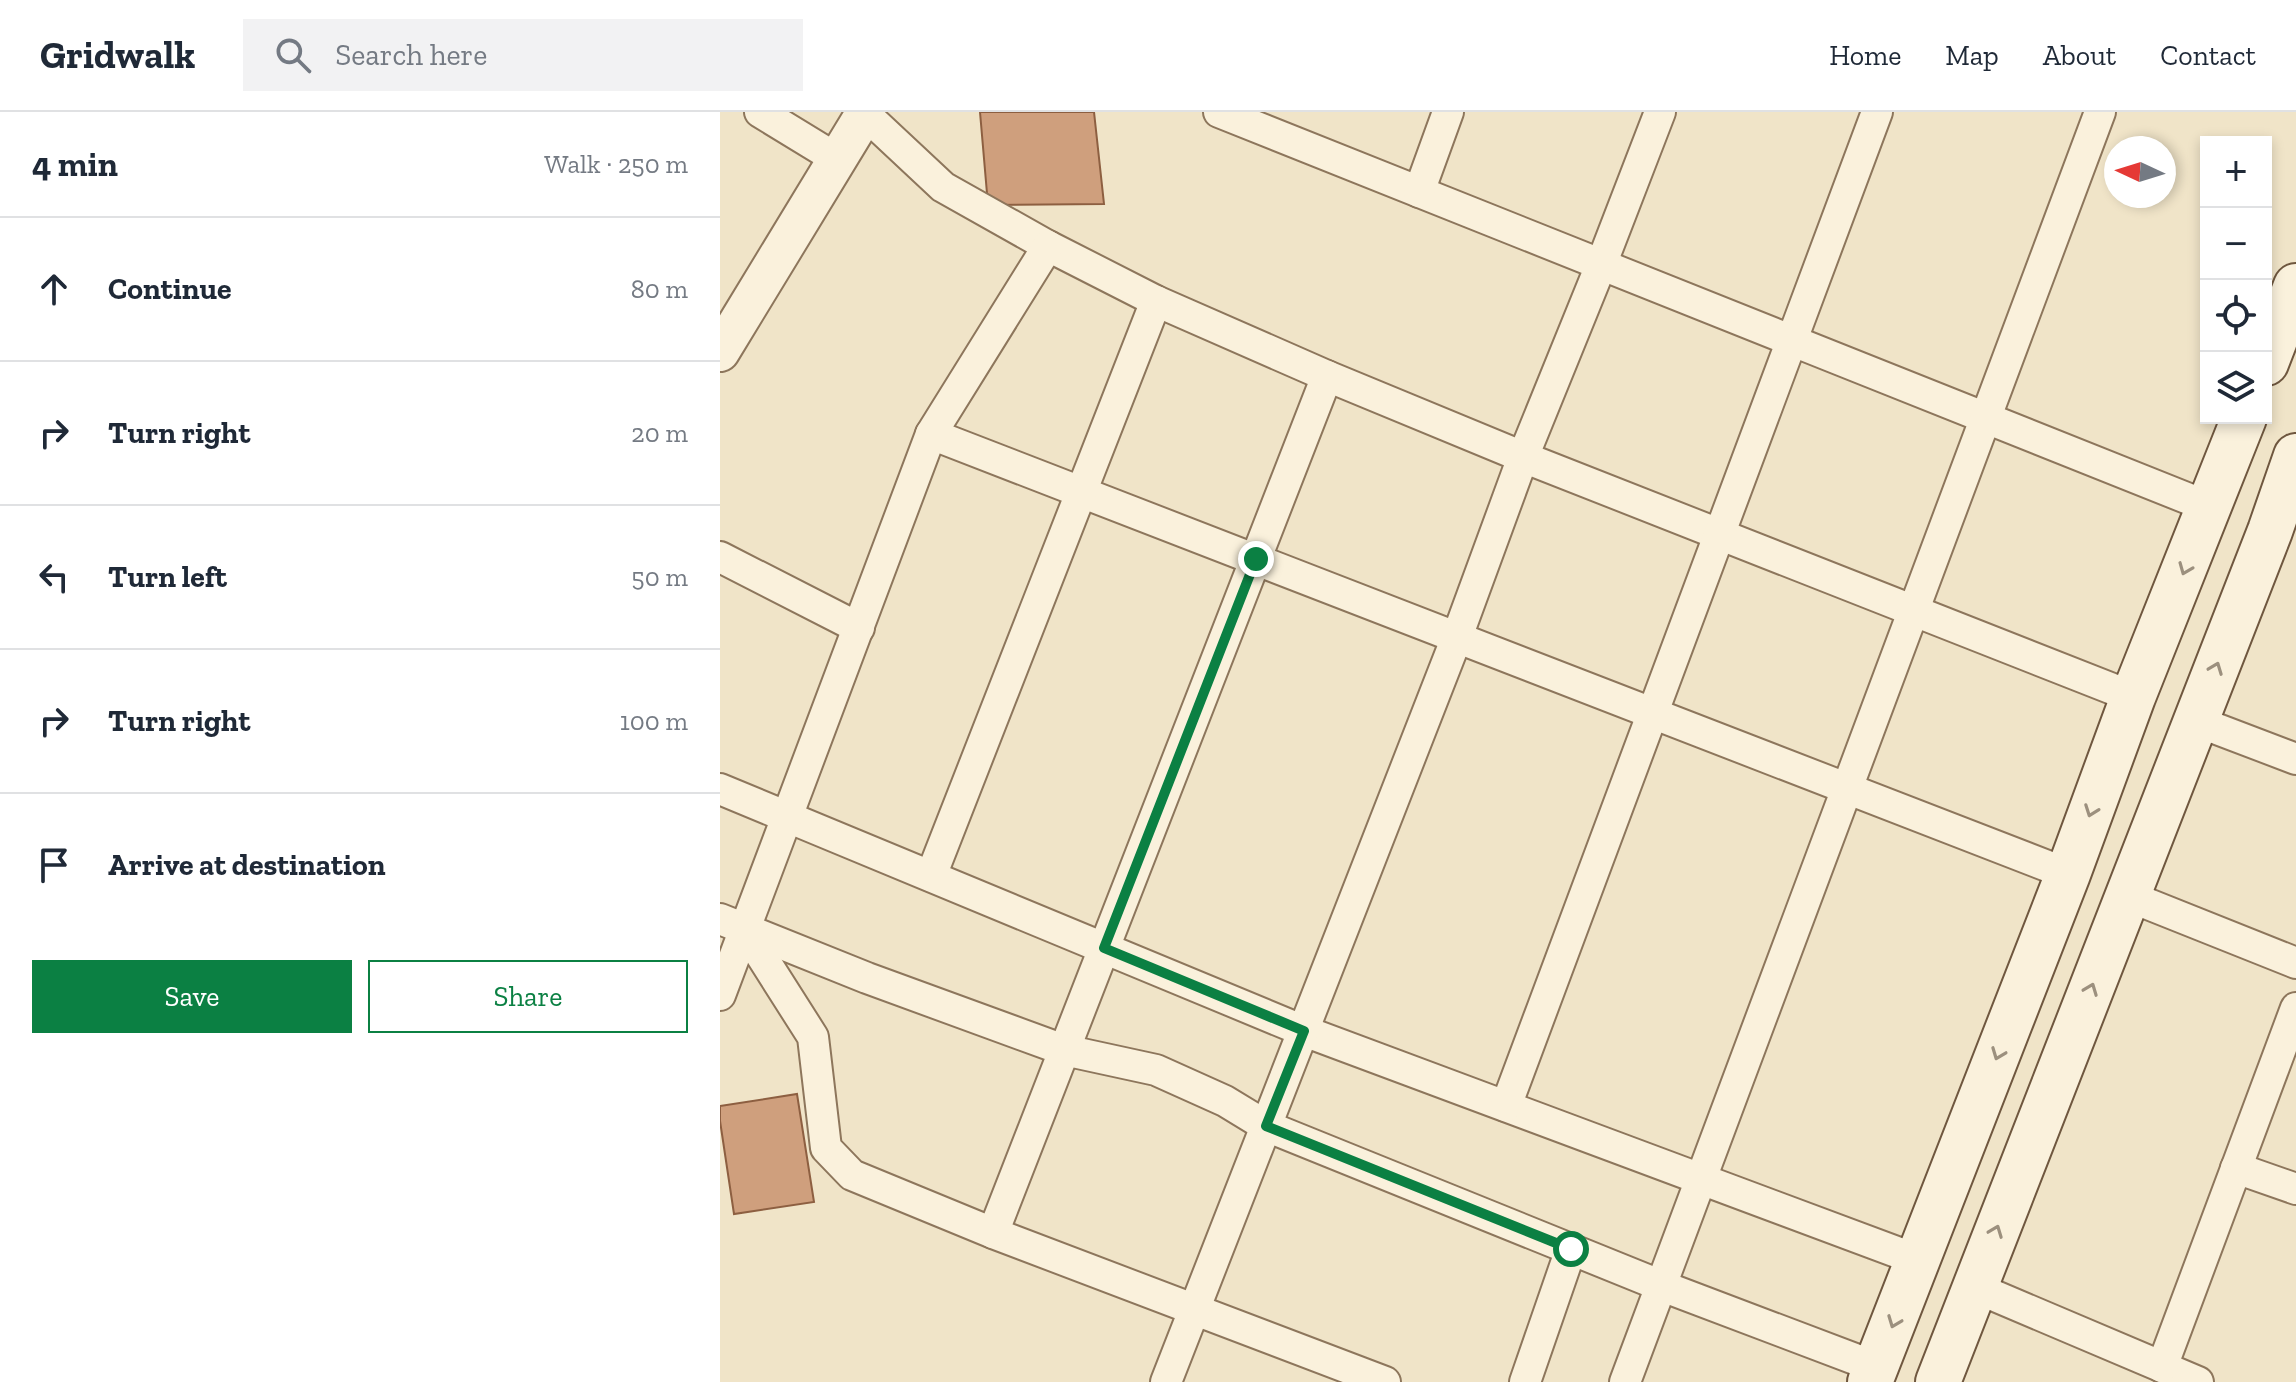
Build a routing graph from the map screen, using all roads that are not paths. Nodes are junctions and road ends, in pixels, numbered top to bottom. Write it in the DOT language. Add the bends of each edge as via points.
graph roads {
  1 [pos="760,112"];
  2 [pos="1448,112"];
  3 [pos="1660,112"];
  4 [pos="1877,112"];
  5 [pos="2100,112"];
  6 [pos="865,113"];
  7 [pos="1235,115"];
  8 [pos="837,159"];
  9 [pos="1419,192"];
  10 [pos="1048,246"];
  11 [pos="1601,265"];
  12 [pos="2296,286"];
  13 [pos="1156,301"];
  14 [pos="1793,341"];
  15 [pos="720,352"];
  16 [pos="2270,352"];
  17 [pos="1327,376"];
  18 [pos="1985,418"];
  19 [pos="2242,424"];
  20 [pos="931,434"];
  21 [pos="2296,456"];
  22 [pos="1523,457"];
  23 [pos="1081,492"];
  24 [pos="2209,507"];
  25 [pos="1720,534"];
  26 [pos="2283,536"];
  27 [pos="720,557"];
  28 [pos="1256,559"];
  29 [pos="1912,611"];
  30 [pos="859,628"];
  31 [pos="1457,637"];
  32 [pos="2133,697"];
  33 [pos="1653,714"];
  34 [pos="2196,721"];
  35 [pos="2296,759"];
  36 [pos="720,789"];
  37 [pos="1847,789"];
  38 [pos="788,817"];
  39 [pos="2068,874"];
  40 [pos="931,876"];
  41 [pos="2128,896"];
  42 [pos="733,924"];
  43 [pos="1104,948"];
  44 [pos="2296,963"];
  45 [pos="720,995"];
  46 [pos="2296,1008"];
  47 [pos="1304,1031"];
  48 [pos="1064,1050"];
  49 [pos="1506,1106"];
  50 [pos="1266,1126"];
  51 [pos="2236,1168"];
  52 [pos="1702,1179"];
  53 [pos="2296,1189"];
  54 [pos="993,1233"];
  55 [pos="1571,1249"];
  56 [pos="1918,1260"];
  57 [pos="1662,1286"];
  58 [pos="1974,1287"];
  59 [pos="1193,1309"];
  60 [pos="2162,1367"];
  61 [pos="1873,1374"];
  62 [pos="1166,1382"];
  63 [pos="1385,1382"];
  64 [pos="1525,1382"];
  65 [pos="1625,1382"];
  66 [pos="1938,1382"];
  67 [pos="2198,1382"];
  1 -- 8 [label="street"];
  2 -- 9 [label="street"];
  3 -- 11 [label="street"];
  4 -- 14 [label="street"];
  5 -- 18 [label="street"];
  6 -- 8 [label="street"];
  6 -- 10 [label="street" via="943,187"];
  7 -- 9 [label="street"];
  8 -- 15 [label="street"];
  9 -- 11 [label="street"];
  10 -- 13 [label="street"];
  10 -- 20 [label="street"];
  11 -- 14 [label="street"];
  11 -- 22 [label="street"];
  12 -- 16 [label="main road"];
  13 -- 17 [label="street"];
  13 -- 23 [label="street"];
  14 -- 18 [label="street"];
  14 -- 25 [label="street"];
  17 -- 22 [label="street"];
  17 -- 28 [label="street"];
  18 -- 24 [label="street"];
  18 -- 29 [label="street"];
  19 -- 24 [label="main road"];
  20 -- 23 [label="street"];
  20 -- 30 [label="street"];
  21 -- 26 [label="main road"];
  22 -- 25 [label="street"];
  22 -- 31 [label="street"];
  23 -- 28 [label="street"];
  23 -- 40 [label="street"];
  24 -- 32 [label="main road, one-way"];
  25 -- 29 [label="street"];
  25 -- 33 [label="street"];
  34 -- 26 [label="main road, one-way"];
  27 -- 30 [label="street"];
  28 -- 31 [label="street"];
  28 -- 43 [label="street"];
  29 -- 32 [label="street"];
  29 -- 37 [label="street"];
  30 -- 38 [label="street"];
  31 -- 33 [label="street"];
  31 -- 47 [label="street"];
  32 -- 39 [label="main road, one-way"];
  33 -- 37 [label="street"];
  33 -- 49 [label="street"];
  34 -- 35 [label="street"];
  34 -- 41 [label="main road"];
  36 -- 38 [label="street"];
  37 -- 39 [label="street"];
  37 -- 52 [label="street"];
  38 -- 40 [label="street"];
  38 -- 42 [label="street"];
  39 -- 56 [label="main road, one-way"];
  40 -- 43 [label="street"];
  41 -- 44 [label="street"];
  58 -- 41 [label="main road, one-way"];
  42 -- 45 [label="street"];
  42 -- 48 [label="street"];
  42 -- 54 [label="street" via="813,1037 826,1148 852,1175"];
  43 -- 47 [label="street"];
  43 -- 48 [label="street"];
  46 -- 51 [label="street"];
  47 -- 49 [label="street"];
  47 -- 50 [label="street"];
  48 -- 50 [label="street" via="1156,1070"];
  48 -- 54 [label="street"];
  49 -- 52 [label="street"];
  50 -- 55 [label="street"];
  50 -- 59 [label="street"];
  51 -- 53 [label="street"];
  51 -- 60 [label="street"];
  52 -- 56 [label="street"];
  52 -- 57 [label="street"];
  54 -- 59 [label="street"];
  55 -- 57 [label="street"];
  55 -- 64 [label="street"];
  56 -- 61 [label="main road, one-way"];
  57 -- 61 [label="street"];
  57 -- 65 [label="street"];
  58 -- 60 [label="street"];
  58 -- 66 [label="main road"];
  59 -- 62 [label="street"];
  59 -- 63 [label="street"];
  60 -- 67 [label="street"];
}
